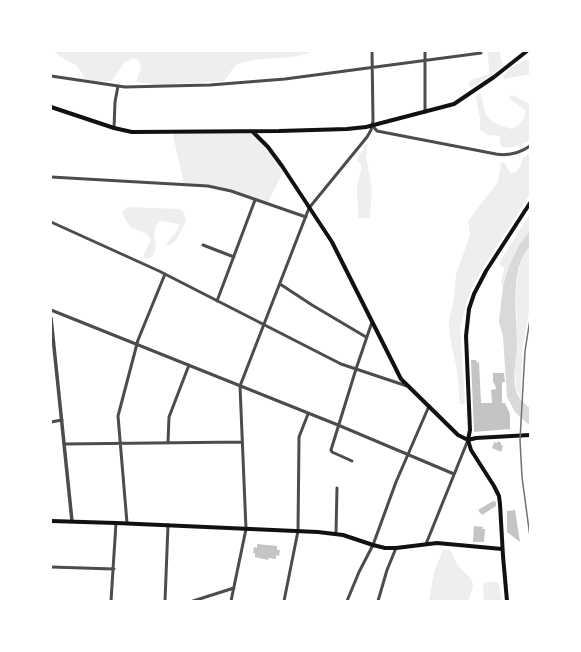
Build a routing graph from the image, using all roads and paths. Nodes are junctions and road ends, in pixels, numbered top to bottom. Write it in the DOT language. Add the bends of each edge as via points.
graph roads {
  1 [pos="372,51"];
  2 [pos="425,51"];
  3 [pos="527,51"];
  4 [pos="468,53"];
  5 [pos="481,53"];
  6 [pos="424,60"];
  7 [pos="372,67"];
  8 [pos="51,76"];
  9 [pos="118,86"];
  10 [pos="51,107"];
  11 [pos="425,112"];
  12 [pos="372,125"];
  13 [pos="114,128"];
  14 [pos="253,132"];
  15 [pos="530,146"];
  16 [pos="51,177"];
  17 [pos="255,200"];
  18 [pos="530,203"];
  19 [pos="309,208"];
  20 [pos="306,217"];
  21 [pos="51,222"];
  22 [pos="202,245"];
  23 [pos="234,257"];
  24 [pos="165,274"];
  25 [pos="280,284"];
  26 [pos="217,301"];
  27 [pos="51,310"];
  28 [pos="51,318"];
  29 [pos="372,322"];
  30 [pos="264,325"];
  31 [pos="366,337"];
  32 [pos="137,345"];
  33 [pos="53,351"];
  34 [pos="189,366"];
  35 [pos="356,369"];
  36 [pos="240,386"];
  37 [pos="407,386"];
  38 [pos="429,406"];
  39 [pos="308,414"];
  40 [pos="62,420"];
  41 [pos="51,422"];
  42 [pos="338,425"];
  43 [pos="530,435"];
  44 [pos="468,440"];
  45 [pos="119,442"];
  46 [pos="168,442"];
  47 [pos="242,442"];
  48 [pos="64,444"];
  49 [pos="408,455"];
  50 [pos="352,461"];
  51 [pos="454,474"];
  52 [pos="337,488"];
  53 [pos="51,521"];
  54 [pos="72,521"];
  55 [pos="116,522"];
  56 [pos="127,523"];
  57 [pos="168,525"];
  58 [pos="246,529"];
  59 [pos="298,531"];
  60 [pos="336,533"];
  61 [pos="426,544"];
  62 [pos="373,545"];
  63 [pos="396,548"];
  64 [pos="502,549"];
  65 [pos="51,567"];
  66 [pos="114,569"];
  67 [pos="234,588"];
  68 [pos="111,601"];
  69 [pos="164,601"];
  70 [pos="193,601"];
  71 [pos="230,601"];
  72 [pos="284,601"];
  73 [pos="347,601"];
  74 [pos="378,601"];
  75 [pos="507,601"];
  1 -- 7 [label="street"];
  2 -- 6 [label="street"];
  3 -- 11 [label="main road" via="456,102"];
  4 -- 5 [label="street"];
  4 -- 6 [label="street"];
  6 -- 7 [label="street"];
  6 -- 11 [label="street"];
  7 -- 9 [label="street" via="234,84"];
  7 -- 12 [label="street"];
  8 -- 9 [label="street"];
  9 -- 13 [label="street"];
  10 -- 13 [label="main road"];
  11 -- 12 [label="main road"];
  12 -- 14 [label="main road" via="347,129"];
  12 -- 15 [label="street" via="377,131 502,155 521,151"];
  12 -- 19 [label="street" via="367,137"];
  13 -- 14 [label="main road" via="135,132"];
  14 -- 19 [label="main road" via="276,157"];
  16 -- 17 [label="street" via="208,186"];
  17 -- 20 [label="street"];
  17 -- 23 [label="street"];
  18 -- 44 [label="main road" via="483,277 469,309 466,336 470,430"];
  19 -- 20 [label="street"];
  19 -- 29 [label="main road" via="332,242"];
  20 -- 25 [label="street"];
  21 -- 24 [label="street"];
  22 -- 23 [label="street"];
  23 -- 26 [label="street"];
  24 -- 26 [label="street"];
  24 -- 32 [label="street"];
  25 -- 30 [label="street"];
  25 -- 31 [label="street"];
  26 -- 30 [label="street"];
  27 -- 32 [label="street"];
  28 -- 33 [label="street"];
  29 -- 31 [label="street"];
  29 -- 37 [label="main road"];
  30 -- 35 [label="street"];
  30 -- 36 [label="street"];
  31 -- 35 [label="street"];
  32 -- 34 [label="street"];
  32 -- 45 [label="street" via="118,416"];
  33 -- 40 [label="street"];
  34 -- 36 [label="street"];
  34 -- 46 [label="street" via="169,417"];
  35 -- 37 [label="street"];
  35 -- 42 [label="street"];
  36 -- 39 [label="street"];
  36 -- 47 [label="street"];
  37 -- 38 [label="main road"];
  38 -- 44 [label="main road" via="458,435"];
  38 -- 49 [label="street"];
  39 -- 42 [label="street"];
  39 -- 59 [label="street" via="299,441"];
  40 -- 41 [label="street"];
  40 -- 48 [label="street"];
  42 -- 49 [label="street"];
  42 -- 50 [label="street" via="331,451"];
  43 -- 44 [label="main road"];
  44 -- 51 [label="street"];
  44 -- 64 [label="main road" via="471,450 499,495"];
  45 -- 46 [label="street"];
  45 -- 48 [label="street"];
  45 -- 56 [label="street"];
  46 -- 47 [label="street"];
  47 -- 58 [label="street"];
  48 -- 54 [label="street"];
  49 -- 51 [label="street"];
  49 -- 62 [label="street"];
  51 -- 61 [label="street"];
  52 -- 60 [label="street"];
  53 -- 54 [label="main road"];
  54 -- 55 [label="main road"];
  55 -- 56 [label="main road"];
  55 -- 66 [label="street"];
  56 -- 57 [label="main road"];
  57 -- 58 [label="main road"];
  57 -- 69 [label="street"];
  58 -- 59 [label="main road"];
  58 -- 67 [label="street"];
  59 -- 60 [label="main road"];
  59 -- 72 [label="street"];
  60 -- 62 [label="main road"];
  61 -- 63 [label="main road"];
  61 -- 64 [label="main road" via="443,543"];
  62 -- 63 [label="main road"];
  62 -- 73 [label="street"];
  63 -- 74 [label="street" via="386,570"];
  64 -- 75 [label="main road"];
  65 -- 66 [label="street"];
  66 -- 68 [label="street"];
  67 -- 70 [label="street"];
  67 -- 71 [label="street"];
}
